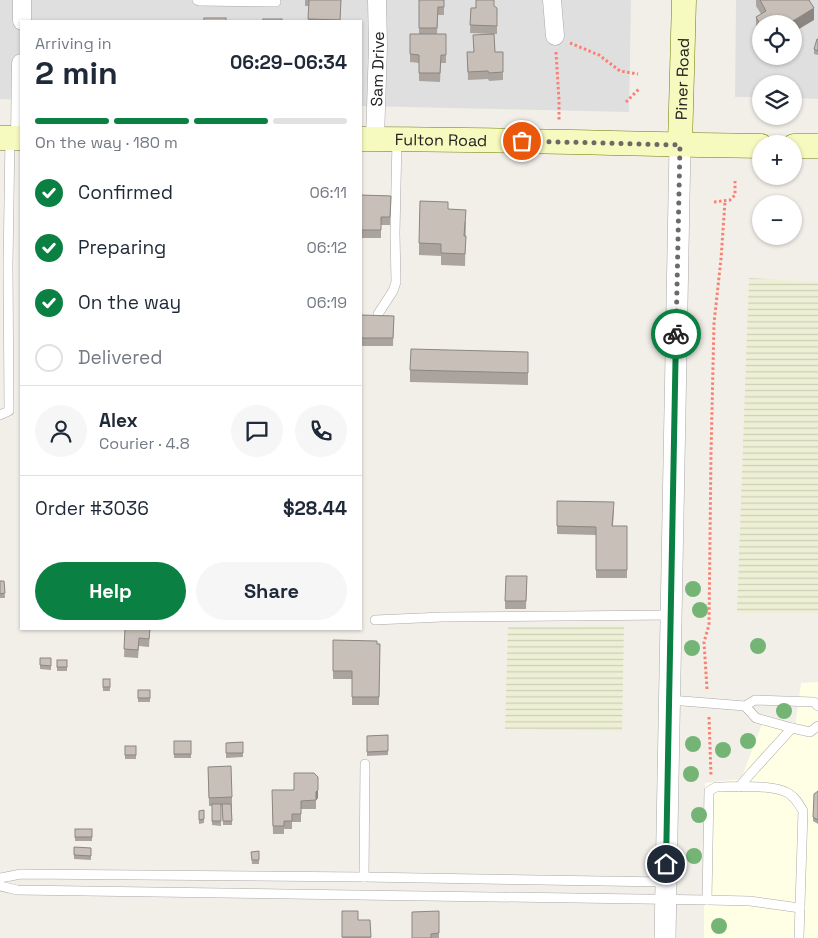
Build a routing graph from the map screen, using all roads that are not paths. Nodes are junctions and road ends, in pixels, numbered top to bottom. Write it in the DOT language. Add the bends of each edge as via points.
graph roads {
  1 [pos="22,0"];
  2 [pos="197,0"];
  3 [pos="377,0"];
  4 [pos="552,0"];
  5 [pos="684,0"];
  6 [pos="276,2"];
  7 [pos="22,20"];
  8 [pos="555,36"];
  9 [pos="20,72"];
  10 [pos="13,138"];
  11 [pos="378,139"];
  12 [pos="680,145"];
  13 [pos="752,146"];
  14 [pos="802,146"];
  15 [pos="818,146"];
  16 [pos="378,314"];
  17 [pos="0,415"];
  18 [pos="671,615"];
  19 [pos="374,620"];
  20 [pos="669,700"];
  21 [pos="745,706"];
  22 [pos="818,706"];
  23 [pos="818,726"];
  24 [pos="792,728"];
  25 [pos="366,764"];
  26 [pos="739,787"];
  27 [pos="364,877"];
  28 [pos="0,878"];
  29 [pos="0,886"];
  30 [pos="666,890"];
  31 [pos="707,900"];
  32 [pos="800,908"];
  33 [pos="665,938"];
  34 [pos="799,938"];
  1 -- 7 [label="street"];
  2 -- 6 [label="lane"];
  3 -- 11 [label="street, Sam Drive"];
  4 -- 8 [label="street"];
  5 -- 12 [label="main road, Piner Road"];
  9 -- 10 [label="street"];
  10 -- 17 [label="lane" via="8,265 9,411"];
  11 -- 12 [label="main road, Fulton Road"];
  11 -- 16 [label="lane" via="395,233 396,282"];
  12 -- 13 [label="main road, Fulton Road"];
  12 -- 18 [label="street, Piner Road"];
  14 -- 15 [label="main road"];
  18 -- 19 [label="lane"];
  18 -- 20 [label="street, Piner Road"];
  20 -- 21 [label="lane"];
  20 -- 30 [label="street, Piner Road"];
  21 -- 22 [label="lane" via="755,700 814,702"];
  21 -- 24 [label="lane" via="756,718"];
  23 -- 24 [label="lane" via="810,732"];
  24 -- 26 [label="lane"];
  25 -- 27 [label="lane"];
  26 -- 31 [label="lane" via="716,787 709,791"];
  26 -- 32 [label="lane" via="778,789 790,794 803,811"];
  27 -- 28 [label="lane" via="21,874"];
  27 -- 30 [label="lane"];
  29 -- 30 [label="lane" via="18,890"];
  30 -- 31 [label="lane"];
  30 -- 33 [label="street, Piner Road"];
  31 -- 32 [label="lane" via="750,901"];
  32 -- 34 [label="lane"];
}
